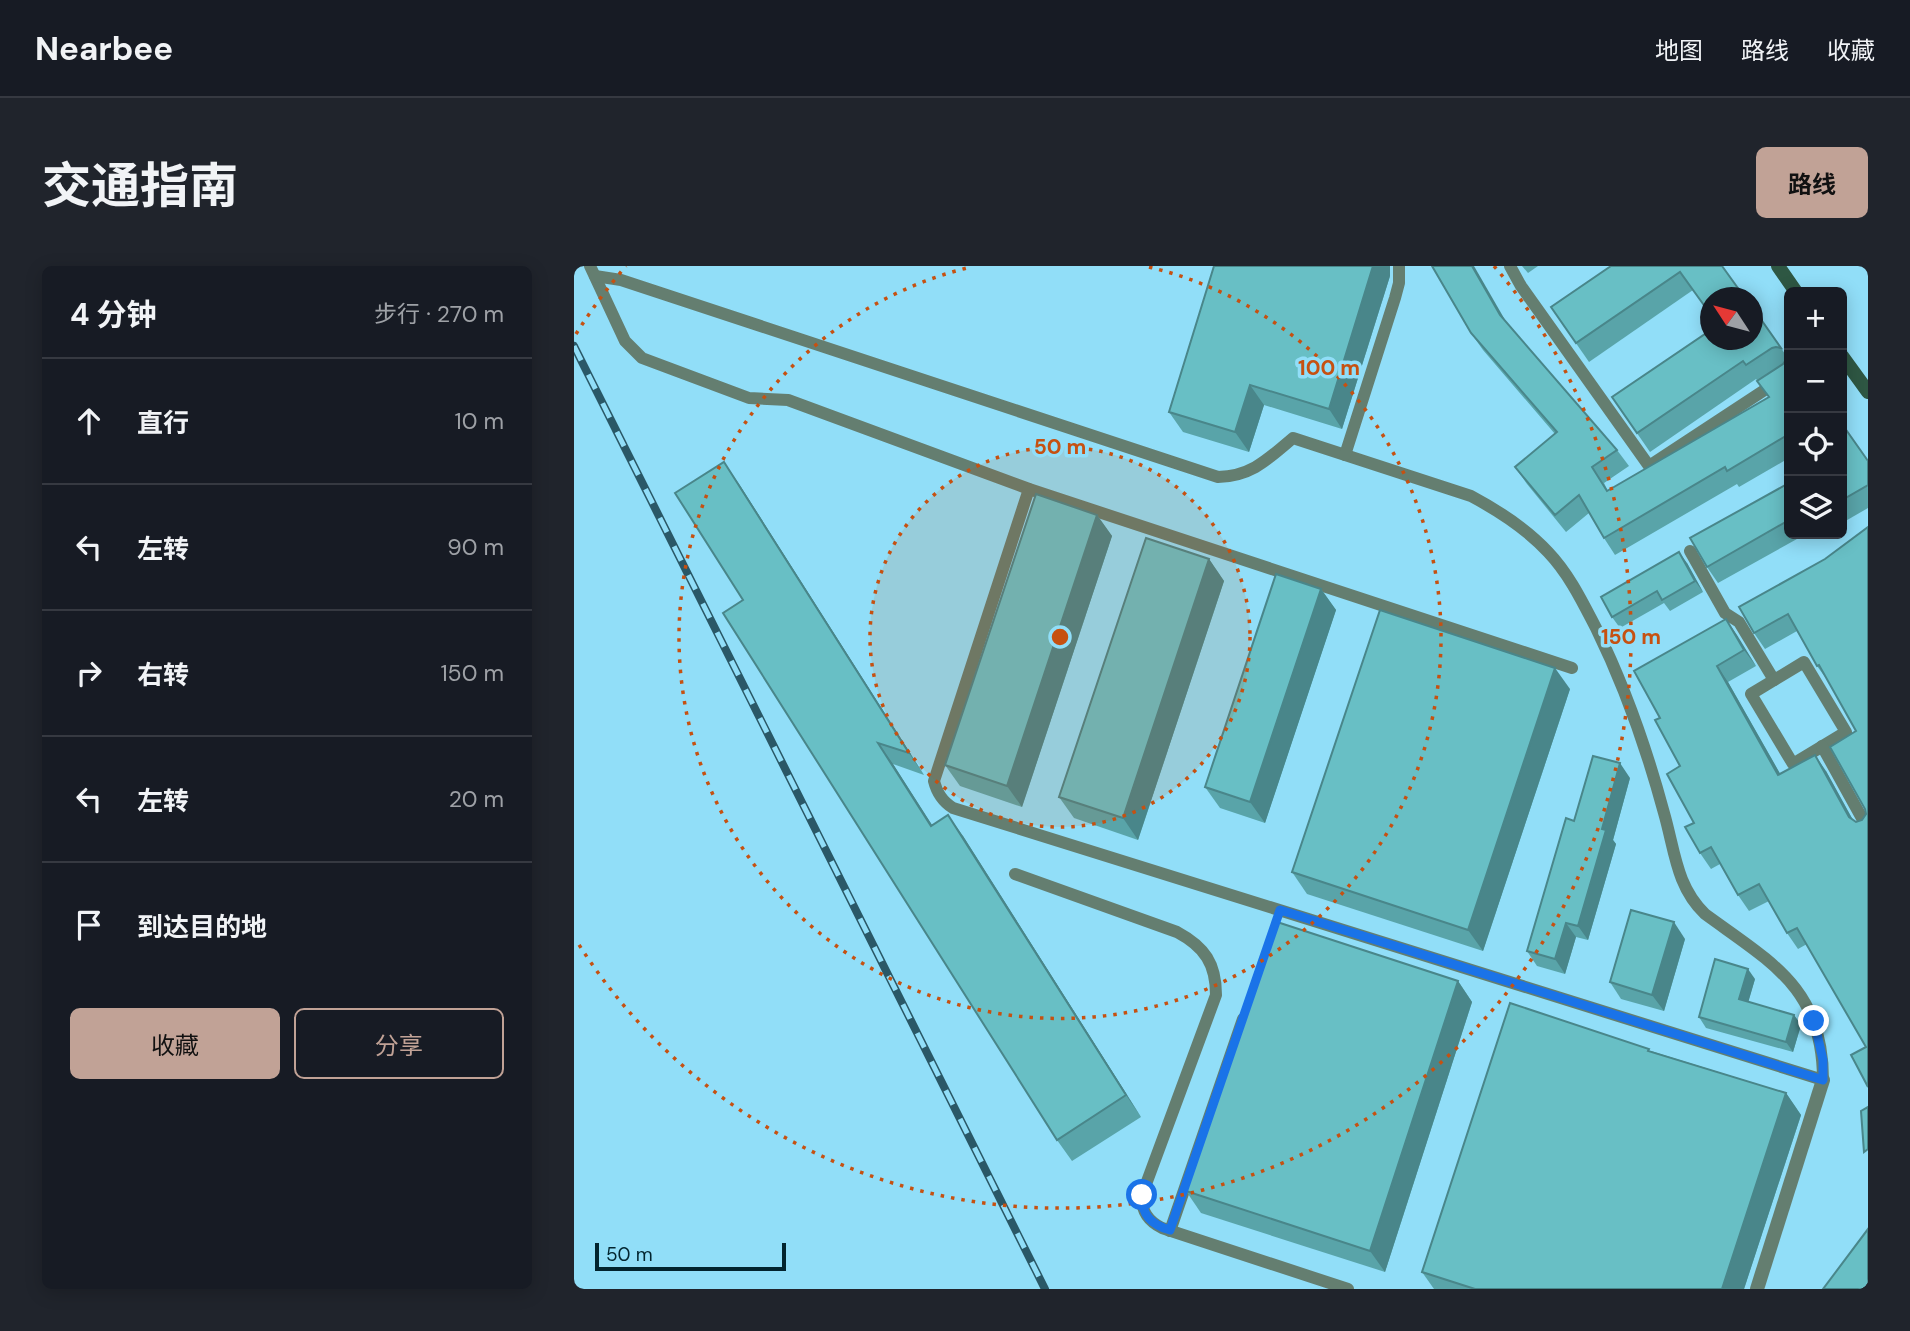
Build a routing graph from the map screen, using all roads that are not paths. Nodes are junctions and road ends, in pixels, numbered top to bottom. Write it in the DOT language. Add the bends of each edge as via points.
graph roads {
  1 [pos="1399,266"];
  2 [pos="1510,266"];
  3 [pos="1777,266"];
  4 [pos="592,271"];
  5 [pos="1792,287"];
  6 [pos="1847,363"];
  7 [pos="1784,377"];
  8 [pos="1868,392"];
  9 [pos="1345,455"];
  10 [pos="1029,489"];
  11 [pos="1690,551"];
  12 [pos="1573,668"];
  13 [pos="1774,680"];
  14 [pos="1822,746"];
  15 [pos="1868,829"];
  16 [pos="1015,874"];
  17 [pos="1245,1013"];
  18 [pos="1823,1080"];
  19 [pos="1170,1230"];
  20 [pos="1348,1289"];
  21 [pos="1757,1289"];
  1 -- 9 [label="lane" via="1395,298"];
  2 -- 7 [label="lane" via="1649,466"];
  3 -- 5 [label="street"];
  4 -- 9 [label="lane" via="1218,477 1254,469 1293,438"];
  4 -- 10 [label="lane" via="625,341 642,358 749,398 788,400"];
  6 -- 8 [label="street"];
  9 -- 18 [label="lane" via="1471,496 1514,521 1564,571 1629,704 1682,882 1705,914 1770,961 1796,988 1817,1030"];
  10 -- 12 [label="lane"];
  10 -- 18 [label="lane" via="934,781 946,803 1278,916"];
  11 -- 13 [label="lane" via="1725,613 1739,622"];
  13 -- 14 [label="lane" via="1751,694 1793,764"];
  13 -- 14 [label="lane" via="1804,662 1846,732"];
  14 -- 15 [label="lane"];
  16 -- 19 [label="lane" via="1177,932 1209,959 1216,995 1142,1195 1147,1217"];
  17 -- 19 [label="lane"];
  18 -- 21 [label="street"];
  19 -- 20 [label="lane"];
}
